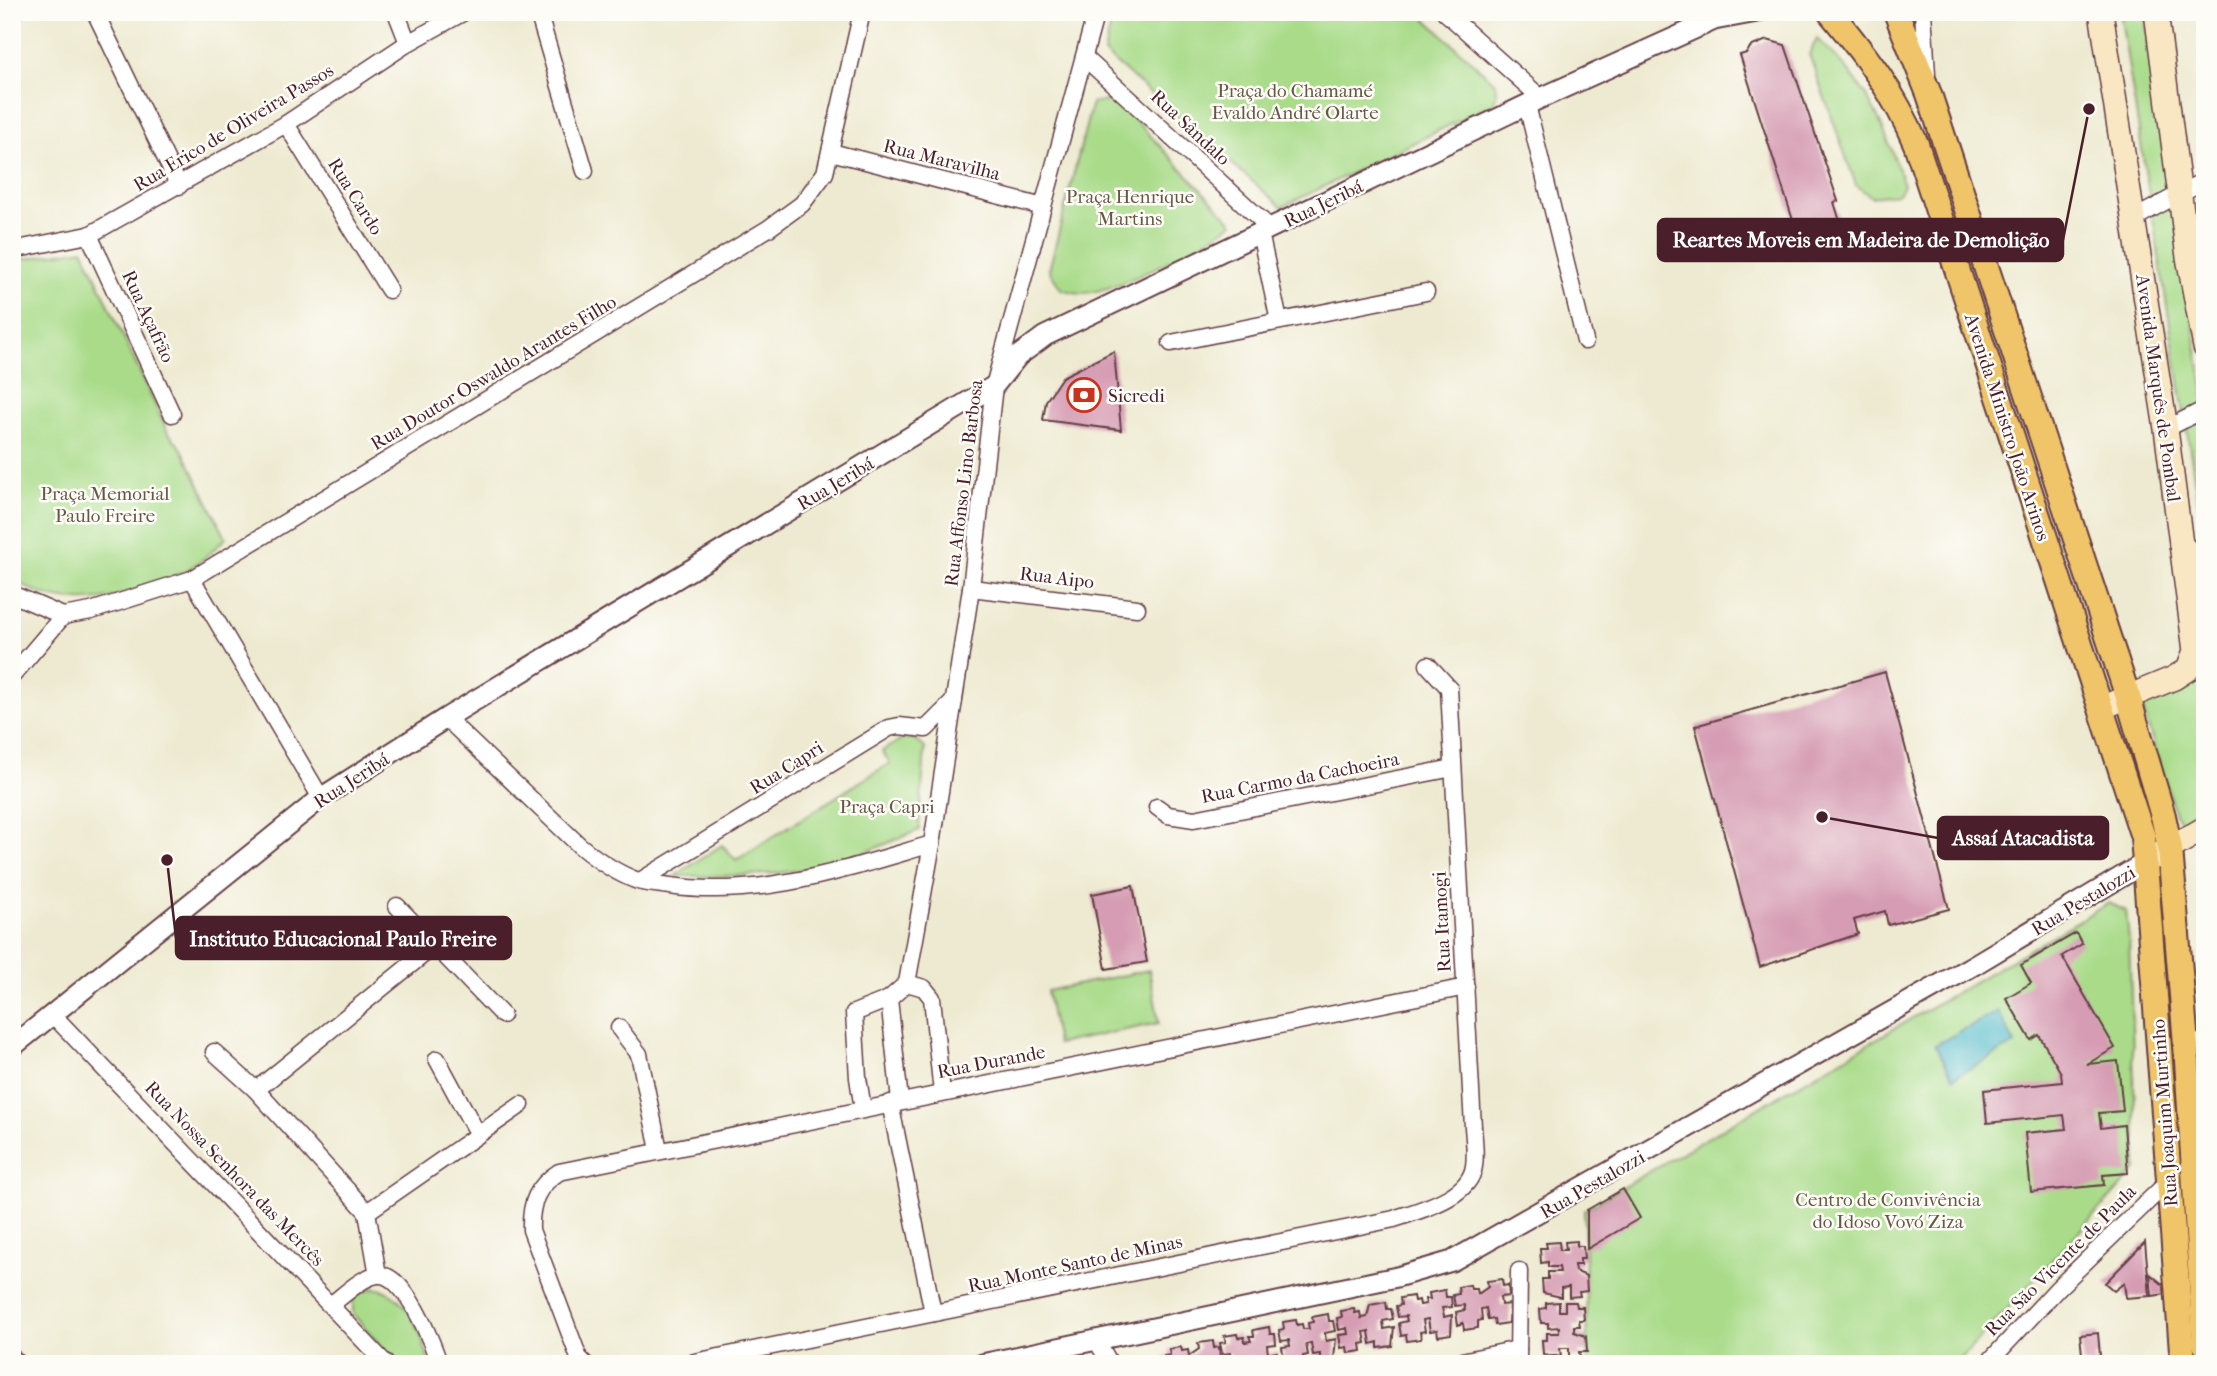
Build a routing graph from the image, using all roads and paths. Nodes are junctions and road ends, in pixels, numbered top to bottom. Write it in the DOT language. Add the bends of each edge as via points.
graph roads {
  1 [pos="95,12"];
  2 [pos="396,12"];
  3 [pos="464,12"];
  4 [pos="538,12"];
  5 [pos="862,12"];
  6 [pos="1096,12"];
  7 [pos="1445,12"];
  8 [pos="1757,12"];
  9 [pos="1830,12"];
  10 [pos="1896,12"];
  11 [pos="1923,12"];
  12 [pos="2101,12"];
  13 [pos="2156,12"];
  14 [pos="1718,16"];
  15 [pos="408,43"];
  16 [pos="1084,57"];
  17 [pos="1929,94"];
  18 [pos="1534,102"];
  19 [pos="286,124"];
  20 [pos="831,152"];
  21 [pos="585,171"];
  22 [pos="2205,180"];
  23 [pos="178,186"];
  24 [pos="2180,192"];
  25 [pos="1043,207"];
  26 [pos="2135,218"];
  27 [pos="1265,231"];
  28 [pos="89,235"];
  29 [pos="12,250"];
  30 [pos="389,290"];
  31 [pos="1426,292"];
  32 [pos="1279,321"];
  33 [pos="1585,341"];
  34 [pos="1171,343"];
  35 [pos="2205,347"];
  36 [pos="994,386"];
  37 [pos="2205,409"];
  38 [pos="172,414"];
  39 [pos="2166,429"];
  40 [pos="2181,545"];
  41 [pos="2205,569"];
  42 [pos="192,579"];
  43 [pos="971,588"];
  44 [pos="12,594"];
  45 [pos="1138,608"];
  46 [pos="63,616"];
  47 [pos="1428,664"];
  48 [pos="12,676"];
  49 [pos="2128,696"];
  50 [pos="954,701"];
  51 [pos="2101,708"];
  52 [pos="446,718"];
  53 [pos="1453,768"];
  54 [pos="320,798"];
  55 [pos="1157,807"];
  56 [pos="2205,828"];
  57 [pos="932,844"];
  58 [pos="2170,848"];
  59 [pos="2146,862"];
  60 [pos="640,881"];
  61 [pos="397,906"];
  62 [pos="435,945"];
  63 [pos="908,976"];
  64 [pos="1466,987"];
  65 [pos="889,999"];
  66 [pos="52,1013"];
  67 [pos="502,1015"];
  68 [pos="619,1028"];
  69 [pos="2195,1043"];
  70 [pos="12,1046"];
  71 [pos="214,1052"];
  72 [pos="437,1059"];
  73 [pos="256,1090"];
  74 [pos="942,1093"];
  75 [pos="895,1102"];
  76 [pos="521,1105"];
  77 [pos="863,1109"];
  78 [pos="477,1133"];
  79 [pos="659,1150"];
  80 [pos="2194,1157"];
  81 [pos="2169,1180"];
  82 [pos="1467,1183"];
  83 [pos="367,1212"];
  84 [pos="2202,1265"];
  85 [pos="1518,1271"];
  86 [pos="378,1275"];
  87 [pos="332,1304"];
  88 [pos="933,1313"];
  89 [pos="1096,1339"];
  90 [pos="2205,1344"];
  91 [pos="1518,1357"];
  92 [pos="386,1364"];
  93 [pos="439,1364"];
  94 [pos="585,1364"];
  95 [pos="685,1364"];
  96 [pos="982,1364"];
  97 [pos="1110,1364"];
  98 [pos="1448,1364"];
  99 [pos="1987,1364"];
  100 [pos="2183,1364"];
  1 -- 23 [label="street"];
  2 -- 15 [label="street"];
  3 -- 15 [label="street, Rua Erico de Oliveira Passos"];
  4 -- 21 [label="street"];
  5 -- 20 [label="street, Rua Doutor Oswaldo Arantes Filho"];
  6 -- 16 [label="street, Rua Affonso Lino Barbosa"];
  7 -- 18 [label="street"];
  8 -- 14 [label="street, Rua Jeribá"];
  9 -- 51 [label="main road, Avenida Ministro João Arinos" via="1878,71 1916,144"];
  10 -- 17 [label="main road, Avenida Ministro João Arinos"];
  11 -- 17 [label="street"];
  12 -- 26 [label="main road, Avenida Marquês de Pombal"];
  13 -- 24 [label="main road"];
  14 -- 18 [label="street, Rua Jeribá"];
  15 -- 19 [label="street, Rua Erico de Oliveira Passos"];
  16 -- 25 [label="street, Rua Affonso Lino Barbosa"];
  16 -- 27 [label="street, Rua Sândalo"];
  17 -- 49 [label="main road, Avenida Ministro João Arinos"];
  18 -- 27 [label="street, Rua Jeribá"];
  18 -- 33 [label="street"];
  19 -- 23 [label="street, Rua Erico de Oliveira Passos"];
  19 -- 30 [label="street, Rua Cardo"];
  20 -- 25 [label="street, Rua Maravilha"];
  20 -- 42 [label="street, Rua Doutor Oswaldo Arantes Filho" via="825,173 802,204 769,228"];
  22 -- 24 [label="street"];
  23 -- 28 [label="street, Rua Erico de Oliveira Passos"];
  24 -- 26 [label="street"];
  24 -- 35 [label="main road"];
  25 -- 36 [label="street, Rua Affonso Lino Barbosa"];
  26 -- 39 [label="main road, Avenida Marquês de Pombal"];
  27 -- 32 [label="street"];
  27 -- 36 [label="street, Rua Jeribá" via="1045,336 1018,356"];
  28 -- 29 [label="street, Rua Erico de Oliveira Passos"];
  28 -- 38 [label="street, Rua Açafrão"];
  31 -- 32 [label="street"];
  32 -- 34 [label="street"];
  36 -- 43 [label="street, Rua Affonso Lino Barbosa"];
  36 -- 52 [label="street, Rua Jeribá"];
  37 -- 39 [label="street"];
  39 -- 40 [label="main road, Avenida Marquês de Pombal"];
  40 -- 41 [label="main road"];
  40 -- 49 [label="main road, Avenida Marquês de Pombal" via="2193,660 2174,678"];
  42 -- 46 [label="street, Rua Doutor Oswaldo Arantes Filho"];
  42 -- 54 [label="street"];
  43 -- 45 [label="street, Rua Aipo"];
  43 -- 50 [label="street, Rua Affonso Lino Barbosa"];
  44 -- 46 [label="street"];
  46 -- 48 [label="street"];
  47 -- 53 [label="street, Rua Itamogi" via="1449,688"];
  49 -- 51 [label="main road, Avenida Marquês de Pombal"];
  49 -- 58 [label="main road, Avenida Ministro João Arinos"];
  50 -- 57 [label="street, Rua Affonso Lino Barbosa"];
  50 -- 60 [label="street, Rua Capri" via="926,729 889,728"];
  51 -- 59 [label="main road, Avenida Ministro João Arinos" via="2143,837"];
  52 -- 54 [label="street, Rua Jeribá"];
  52 -- 60 [label="street" via="579,845 603,864"];
  53 -- 55 [label="street, Rua Carmo da Cachoeira" via="1194,819 1168,815"];
  53 -- 64 [label="street, Rua Itamogi"];
  54 -- 66 [label="street, Rua Jeribá"];
  56 -- 58 [label="main road"];
  57 -- 60 [label="street" via="772,886 729,890"];
  57 -- 63 [label="street, Rua Affonso Lino Barbosa"];
  58 -- 59 [label="main road"];
  58 -- 69 [label="main road, Rua Joaquim Murtinho"];
  59 -- 81 [label="main road, Rua Joaquim Murtinho"];
  59 -- 89 [label="street, Rua Pestalozzi" via="1974,965 1452,1261 1397,1277"];
  61 -- 62 [label="street"];
  62 -- 67 [label="street"];
  62 -- 73 [label="street"];
  63 -- 65 [label="street"];
  63 -- 74 [label="street" via="932,998"];
  64 -- 74 [label="street, Rua Durande"];
  64 -- 82 [label="street, Rua Itamogi" via="1474,1168"];
  65 -- 75 [label="street"];
  65 -- 77 [label="street" via="854,1013"];
  66 -- 70 [label="street, Rua Jeribá"];
  66 -- 87 [label="street, Rua Nossa Senhora das Mercês"];
  68 -- 79 [label="street" via="639,1054"];
  69 -- 80 [label="main road, Rua Joaquim Murtinho"];
  71 -- 73 [label="street"];
  72 -- 78 [label="street"];
  73 -- 83 [label="street"];
  74 -- 75 [label="street, Rua Durande"];
  75 -- 77 [label="street, Rua Durande"];
  75 -- 88 [label="street"];
  76 -- 78 [label="street"];
  77 -- 79 [label="street, Rua Durande"];
  78 -- 83 [label="street"];
  79 -- 94 [label="street, Rua Durande" via="559,1172 543,1182 535,1197 531,1230"];
  80 -- 81 [label="street, Rua São Vicente de Paula"];
  80 -- 84 [label="main road, Rua Joaquim Murtinho"];
  81 -- 99 [label="street, Rua São Vicente de Paula"];
  81 -- 100 [label="main road, Rua Joaquim Murtinho"];
  82 -- 88 [label="street, Rua Monte Santo de Minas" via="1394,1219"];
  83 -- 86 [label="street"];
  84 -- 90 [label="main road, Rua Joaquim Murtinho"];
  85 -- 91 [label="street"];
  86 -- 87 [label="street"];
  86 -- 93 [label="street" via="401,1286 432,1340"];
  87 -- 92 [label="street, Rua Nossa Senhora das Mercês"];
  88 -- 95 [label="street, Rua Monte Santo de Minas"];
  89 -- 96 [label="street, Rua Pestalozzi"];
  89 -- 97 [label="street"];
  91 -- 98 [label="street"];
}
